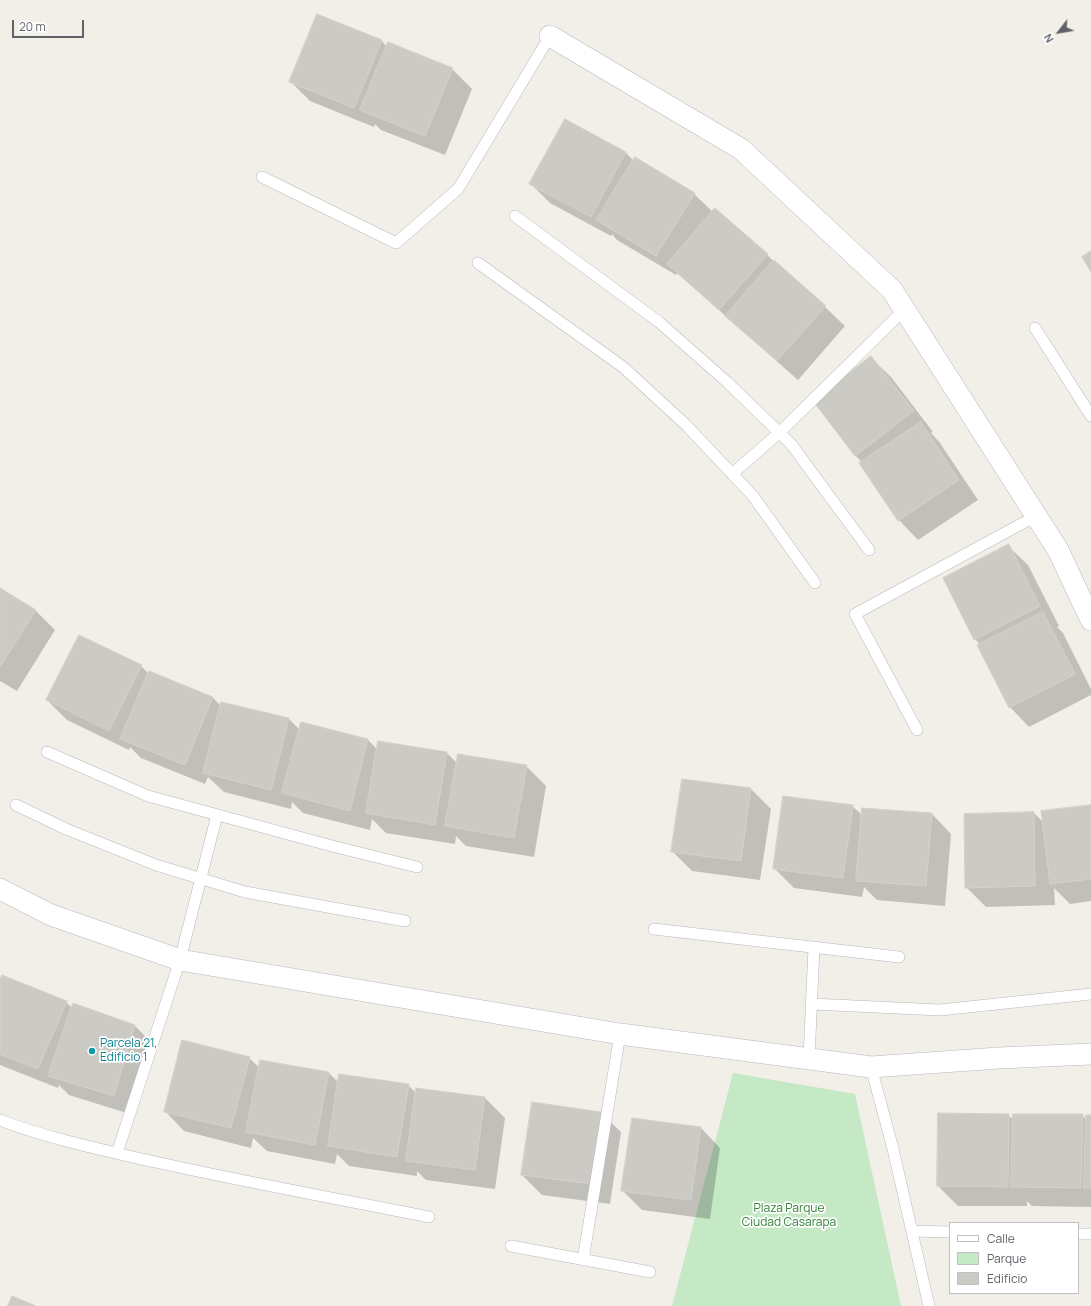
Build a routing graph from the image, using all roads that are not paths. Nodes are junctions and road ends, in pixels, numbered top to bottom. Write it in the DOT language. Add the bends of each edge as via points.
graph roads {
  1 [pos="550,36"];
  2 [pos="262,177"];
  3 [pos="515,216"];
  4 [pos="478,263"];
  5 [pos="904,310"];
  6 [pos="1035,328"];
  7 [pos="1091,416"];
  8 [pos="779,433"];
  9 [pos="732,474"];
  10 [pos="1036,516"];
  11 [pos="869,550"];
  12 [pos="815,583"];
  13 [pos="1091,620"];
  14 [pos="917,730"];
  15 [pos="47,752"];
  16 [pos="16,805"];
  17 [pos="217,815"];
  18 [pos="417,867"];
  19 [pos="201,878"];
  20 [pos="0,889"];
  21 [pos="405,921"];
  22 [pos="654,929"];
  23 [pos="814,947"];
  24 [pos="899,957"];
  25 [pos="180,960"];
  26 [pos="1091,994"];
  27 [pos="812,1004"];
  28 [pos="620,1034"];
  29 [pos="1091,1054"];
  30 [pos="810,1059"];
  31 [pos="871,1068"];
  32 [pos="0,1120"];
  33 [pos="117,1153"];
  34 [pos="429,1217"];
  35 [pos="912,1231"];
  36 [pos="949,1232"];
  37 [pos="1079,1234"];
  38 [pos="1091,1234"];
  39 [pos="511,1246"];
  40 [pos="584,1260"];
  41 [pos="650,1272"];
  42 [pos="929,1306"];
  1 -- 2 [label="lane" via="458,189 396,243"];
  1 -- 5 [label="street" via="741,149 892,290"];
  3 -- 8 [label="lane" via="658,322 728,382"];
  4 -- 9 [label="lane" via="623,367 686,425"];
  5 -- 8 [label="lane"];
  5 -- 10 [label="street"];
  6 -- 7 [label="lane"];
  8 -- 9 [label="lane"];
  8 -- 11 [label="lane" via="791,444"];
  9 -- 12 [label="lane" via="753,496"];
  10 -- 13 [label="street" via="1058,550"];
  10 -- 14 [label="lane" via="855,614"];
  15 -- 17 [label="lane" via="148,796"];
  16 -- 19 [label="lane" via="66,830 156,865"];
  17 -- 18 [label="lane"];
  17 -- 19 [label="lane"];
  19 -- 21 [label="lane" via="245,892"];
  19 -- 25 [label="lane"];
  20 -- 25 [label="street" via="51,915"];
  22 -- 23 [label="lane"];
  23 -- 24 [label="lane"];
  23 -- 27 [label="lane"];
  25 -- 28 [label="street"];
  25 -- 33 [label="lane"];
  26 -- 27 [label="lane" via="940,1010"];
  27 -- 30 [label="lane"];
  28 -- 30 [label="street"];
  28 -- 40 [label="lane"];
  29 -- 31 [label="street"];
  30 -- 31 [label="street"];
  31 -- 35 [label="lane"];
  32 -- 33 [label="lane" via="24,1130"];
  33 -- 34 [label="lane"];
  35 -- 36 [label="lane"];
  35 -- 42 [label="lane"];
  37 -- 38 [label="lane"];
  39 -- 40 [label="lane"];
  40 -- 41 [label="lane"];
}
